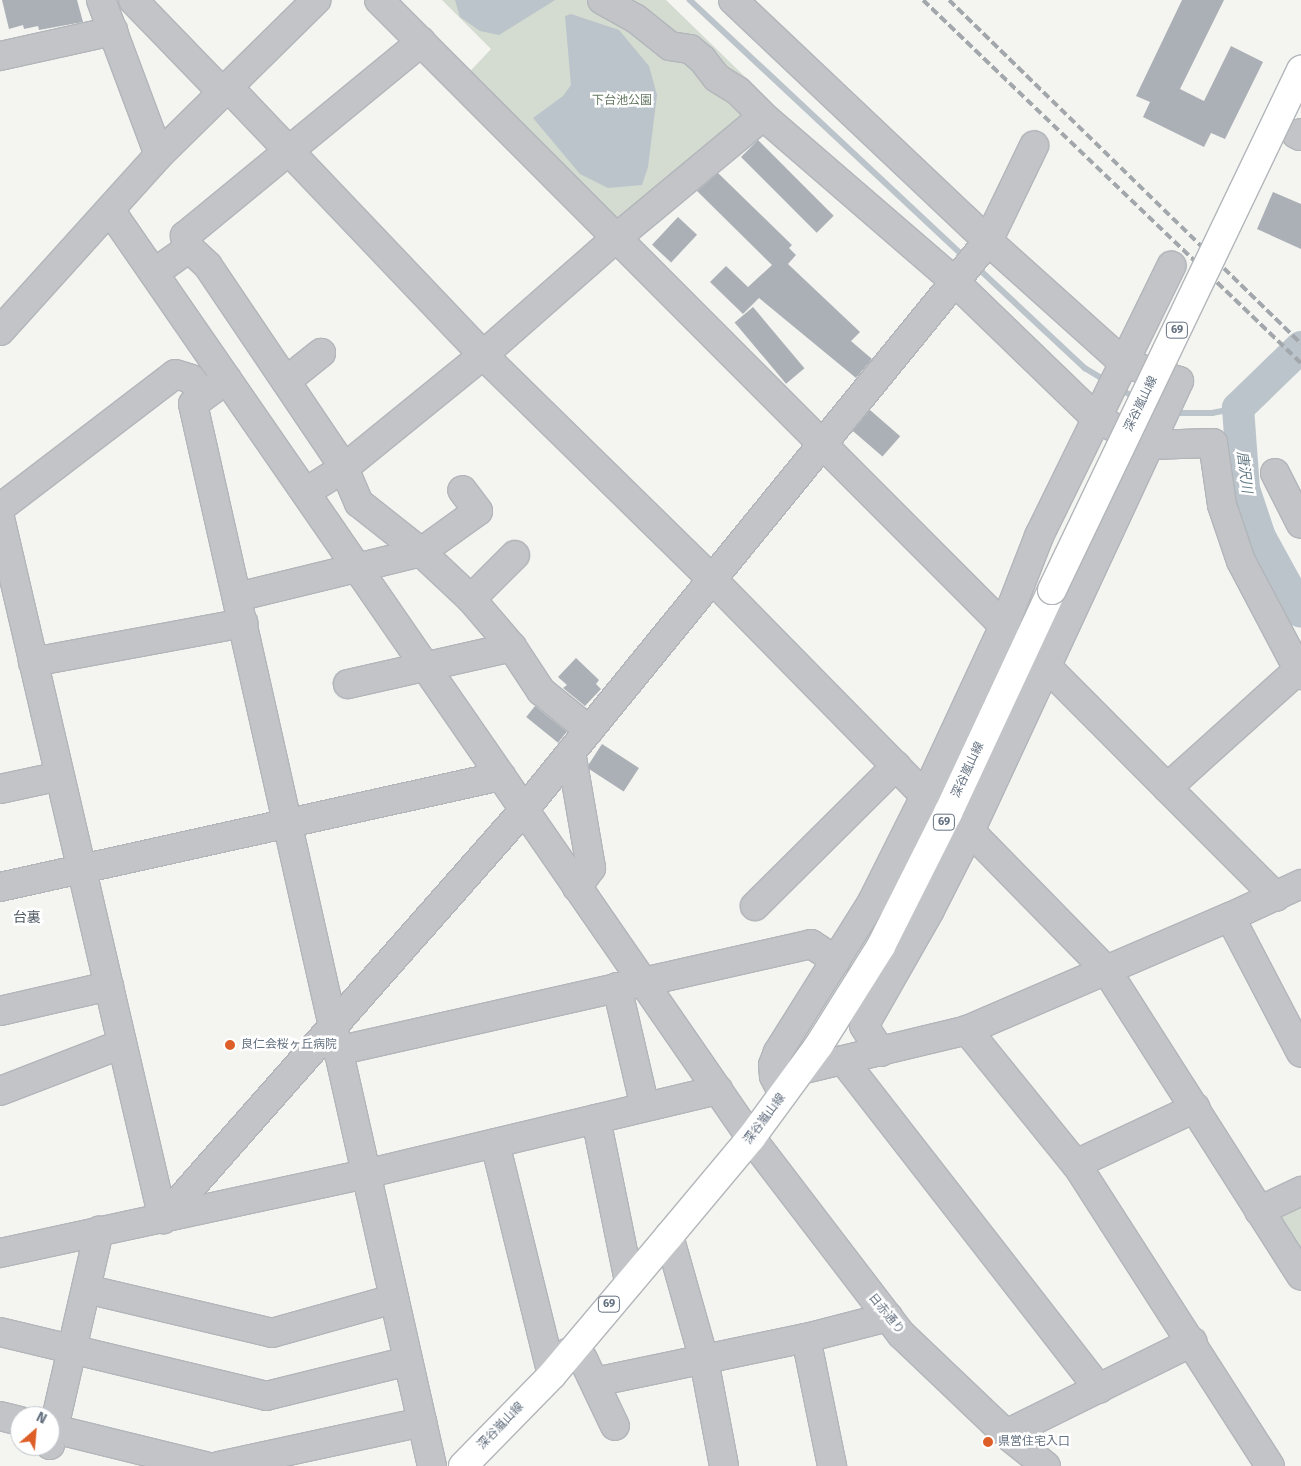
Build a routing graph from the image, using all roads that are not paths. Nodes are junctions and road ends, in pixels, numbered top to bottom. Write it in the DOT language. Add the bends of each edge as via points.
graph roads {
  1 [pos="101,0"];
  2 [pos="133,0"];
  3 [pos="316,0"];
  4 [pos="379,0"];
  5 [pos="602,0"];
  6 [pos="733,0"];
  7 [pos="113,31"];
  8 [pos="421,42"];
  9 [pos="0,56"];
  10 [pos="1301,70"];
  11 [pos="225,90"];
  12 [pos="763,116"];
  13 [pos="1034,146"];
  14 [pos="289,151"];
  15 [pos="159,155"];
  16 [pos="110,210"];
  17 [pos="615,239"];
  18 [pos="986,243"];
  19 [pos="189,248"];
  20 [pos="1171,266"];
  21 [pos="154,273"];
  22 [pos="954,281"];
  23 [pos="0,331"];
  24 [pos="321,353"];
  25 [pos="484,355"];
  26 [pos="1124,363"];
  27 [pos="227,379"];
  28 [pos="286,381"];
  29 [pos="204,396"];
  30 [pos="1096,418"];
  31 [pos="821,443"];
  32 [pos="1148,445"];
  33 [pos="344,468"];
  34 [pos="1275,473"];
  35 [pos="462,490"];
  36 [pos="306,492"];
  37 [pos="0,508"];
  38 [pos="0,518"];
  39 [pos="1301,524"];
  40 [pos="1039,536"];
  41 [pos="421,552"];
  42 [pos="515,555"];
  43 [pos="356,565"];
  44 [pos="1089,574"];
  45 [pos="712,579"];
  46 [pos="237,597"];
  47 [pos="470,599"];
  48 [pos="243,623"];
  49 [pos="1004,626"];
  50 [pos="512,648"];
  51 [pos="33,662"];
  52 [pos="1046,666"];
  53 [pos="426,667"];
  54 [pos="1300,672"];
  55 [pos="348,684"];
  56 [pos="589,730"];
  57 [pos="571,752"];
  58 [pos="896,766"];
  59 [pos="60,776"];
  60 [pos="501,776"];
  61 [pos="1167,788"];
  62 [pos="0,789"];
  63 [pos="925,796"];
  64 [pos="524,810"];
  65 [pos="288,824"];
  66 [pos="970,831"];
  67 [pos="81,869"];
  68 [pos="1301,884"];
  69 [pos="0,887"];
  70 [pos="577,888"];
  71 [pos="1276,897"];
  72 [pos="755,906"];
  73 [pos="1230,918"];
  74 [pos="836,960"];
  75 [pos="1107,971"];
  76 [pos="630,984"];
  77 [pos="108,986"];
  78 [pos="0,1011"];
  79 [pos="967,1030"];
  80 [pos="335,1039"];
  81 [pos="122,1044"];
  82 [pos="881,1052"];
  83 [pos="1301,1053"];
  84 [pos="843,1060"];
  85 [pos="801,1070"];
  86 [pos="718,1090"];
  87 [pos="0,1091"];
  88 [pos="784,1094"];
  89 [pos="645,1108"];
  90 [pos="1195,1108"];
  91 [pos="596,1119"];
  92 [pos="751,1138"];
  93 [pos="495,1143"];
  94 [pos="1076,1164"];
  95 [pos="365,1174"];
  96 [pos="1301,1191"];
  97 [pos="1259,1210"];
  98 [pos="162,1219"];
  99 [pos="99,1231"];
  100 [pos="670,1236"];
  101 [pos="0,1253"];
  102 [pos="1301,1276"];
  103 [pos="629,1281"];
  104 [pos="86,1289"];
  105 [pos="394,1299"];
  106 [pos="888,1317"];
  107 [pos="0,1332"];
  108 [pos="806,1338"];
  109 [pos="1192,1342"];
  110 [pos="73,1350"];
  111 [pos="704,1360"];
  112 [pos="408,1361"];
  113 [pos="559,1364"];
  114 [pos="594,1382"];
  115 [pos="1099,1389"];
  116 [pos="59,1406"];
  117 [pos="422,1422"];
  118 [pos="615,1426"];
  119 [pos="1006,1434"];
  120 [pos="60,1439"];
  121 [pos="204,1466"];
  122 [pos="219,1466"];
  123 [pos="432,1466"];
  124 [pos="462,1466"];
  125 [pos="724,1466"];
  126 [pos="832,1466"];
  127 [pos="1046,1466"];
  128 [pos="1270,1466"];
  1 -- 7 [label="street"];
  2 -- 11 [label="street"];
  3 -- 11 [label="street"];
  4 -- 8 [label="street"];
  5 -- 12 [label="street" via="635,18 670,46 690,49 716,78 738,91"];
  6 -- 18 [label="street"];
  7 -- 9 [label="street"];
  7 -- 15 [label="street"];
  8 -- 14 [label="street"];
  8 -- 17 [label="street"];
  10 -- 85 [label="main road, 深谷嵐山線 / 69, bridge" via="948,813 881,946"];
  11 -- 14 [label="street"];
  11 -- 15 [label="street"];
  12 -- 17 [label="street"];
  12 -- 22 [label="street"];
  13 -- 18 [label="street"];
  14 -- 19 [label="street" via="185,236"];
  14 -- 25 [label="street"];
  15 -- 16 [label="street"];
  16 -- 21 [label="street, 日赤通り"];
  16 -- 23 [label="street"];
  17 -- 25 [label="street"];
  17 -- 31 [label="street"];
  18 -- 22 [label="street"];
  18 -- 26 [label="street"];
  19 -- 21 [label="street"];
  19 -- 28 [label="street" via="208,266"];
  20 -- 26 [label="street"];
  21 -- 27 [label="street, 日赤通り"];
  22 -- 30 [label="street"];
  22 -- 31 [label="street"];
  24 -- 28 [label="street"];
  25 -- 33 [label="street"];
  25 -- 45 [label="street"];
  26 -- 30 [label="street"];
  26 -- 32 [label="street" via="1179,381"];
  27 -- 29 [label="street"];
  27 -- 36 [label="street, 日赤通り"];
  28 -- 33 [label="street"];
  29 -- 37 [label="street" via="191,379 175,374"];
  29 -- 46 [label="street" via="193,404"];
  30 -- 32 [label="street"];
  30 -- 40 [label="street"];
  31 -- 45 [label="street"];
  31 -- 49 [label="street"];
  32 -- 44 [label="street"];
  32 -- 54 [label="street" via="1213,443 1222,505 1241,561"];
  33 -- 36 [label="street"];
  33 -- 41 [label="street" via="359,503"];
  34 -- 39 [label="street"];
  35 -- 41 [label="street" via="478,511"];
  36 -- 43 [label="street, 日赤通り"];
  38 -- 51 [label="street"];
  40 -- 44 [label="street"];
  40 -- 49 [label="street"];
  41 -- 43 [label="street"];
  41 -- 47 [label="street"];
  42 -- 47 [label="street"];
  43 -- 46 [label="street"];
  43 -- 53 [label="street, 日赤通り"];
  44 -- 52 [label="street"];
  45 -- 56 [label="street"];
  45 -- 58 [label="street"];
  46 -- 48 [label="street"];
  47 -- 50 [label="street"];
  48 -- 51 [label="street"];
  48 -- 65 [label="street"];
  49 -- 63 [label="street"];
  50 -- 53 [label="street"];
  50 -- 56 [label="street" via="541,691"];
  51 -- 59 [label="street"];
  52 -- 61 [label="street"];
  52 -- 66 [label="street"];
  53 -- 55 [label="street"];
  53 -- 60 [label="street, 日赤通り"];
  54 -- 61 [label="street"];
  56 -- 57 [label="street"];
  57 -- 64 [label="street"];
  57 -- 70 [label="street" via="591,868"];
  58 -- 63 [label="street"];
  58 -- 72 [label="street"];
  59 -- 62 [label="street"];
  59 -- 67 [label="street"];
  60 -- 64 [label="street, 日赤通り"];
  60 -- 65 [label="street"];
  61 -- 71 [label="street"];
  63 -- 74 [label="street" via="870,904"];
  64 -- 70 [label="street, 日赤通り"];
  64 -- 80 [label="street"];
  65 -- 67 [label="street"];
  65 -- 80 [label="street"];
  66 -- 75 [label="street"];
  66 -- 82 [label="street" via="930,910 864,1026"];
  67 -- 69 [label="street"];
  67 -- 77 [label="street"];
  68 -- 71 [label="street"];
  70 -- 76 [label="street, 日赤通り"];
  71 -- 73 [label="street"];
  73 -- 75 [label="street"];
  73 -- 83 [label="street"];
  74 -- 76 [label="street" via="811,944"];
  74 -- 88 [label="street" via="773,1065 774,1076"];
  75 -- 79 [label="street"];
  75 -- 90 [label="street"];
  76 -- 80 [label="street"];
  76 -- 86 [label="street, 日赤通り"];
  76 -- 89 [label="street"];
  77 -- 78 [label="street"];
  77 -- 81 [label="street"];
  79 -- 82 [label="street"];
  79 -- 94 [label="street"];
  80 -- 95 [label="street"];
  80 -- 98 [label="street"];
  81 -- 87 [label="street"];
  81 -- 98 [label="street"];
  82 -- 84 [label="street"];
  84 -- 85 [label="street"];
  84 -- 115 [label="street"];
  85 -- 88 [label="main road, 深谷嵐山線 / 69"];
  86 -- 89 [label="street"];
  86 -- 92 [label="street, 日赤通り"];
  88 -- 92 [label="main road, 深谷嵐山線 / 69"];
  89 -- 91 [label="street"];
  90 -- 94 [label="street"];
  90 -- 97 [label="street"];
  91 -- 93 [label="street"];
  91 -- 103 [label="street"];
  92 -- 100 [label="main road, 深谷嵐山線 / 69"];
  92 -- 106 [label="street, 日赤通り"];
  93 -- 95 [label="street"];
  93 -- 113 [label="street"];
  94 -- 109 [label="street"];
  95 -- 98 [label="street"];
  95 -- 105 [label="street"];
  96 -- 97 [label="street"];
  97 -- 102 [label="street"];
  98 -- 99 [label="street"];
  99 -- 101 [label="street"];
  99 -- 104 [label="street"];
  100 -- 103 [label="main road, 深谷嵐山線 / 69"];
  100 -- 111 [label="street"];
  103 -- 113 [label="main road, 深谷嵐山線 / 69"];
  104 -- 105 [label="street" via="272,1333"];
  104 -- 110 [label="street"];
  105 -- 112 [label="street"];
  106 -- 108 [label="street"];
  106 -- 119 [label="street, 日赤通り"];
  107 -- 110 [label="street"];
  108 -- 111 [label="street"];
  108 -- 126 [label="street"];
  109 -- 115 [label="street"];
  109 -- 128 [label="street"];
  110 -- 112 [label="street" via="266,1396"];
  110 -- 116 [label="street"];
  111 -- 114 [label="street"];
  111 -- 125 [label="street"];
  112 -- 117 [label="street"];
  113 -- 114 [label="street" via="584,1359"];
  113 -- 124 [label="main road, 深谷嵐山線 / 69"];
  114 -- 118 [label="street"];
  115 -- 119 [label="street"];
  117 -- 122 [label="street"];
  117 -- 123 [label="street"];
  119 -- 127 [label="street, 日赤通り"];
  120 -- 121 [label="street"];
}
